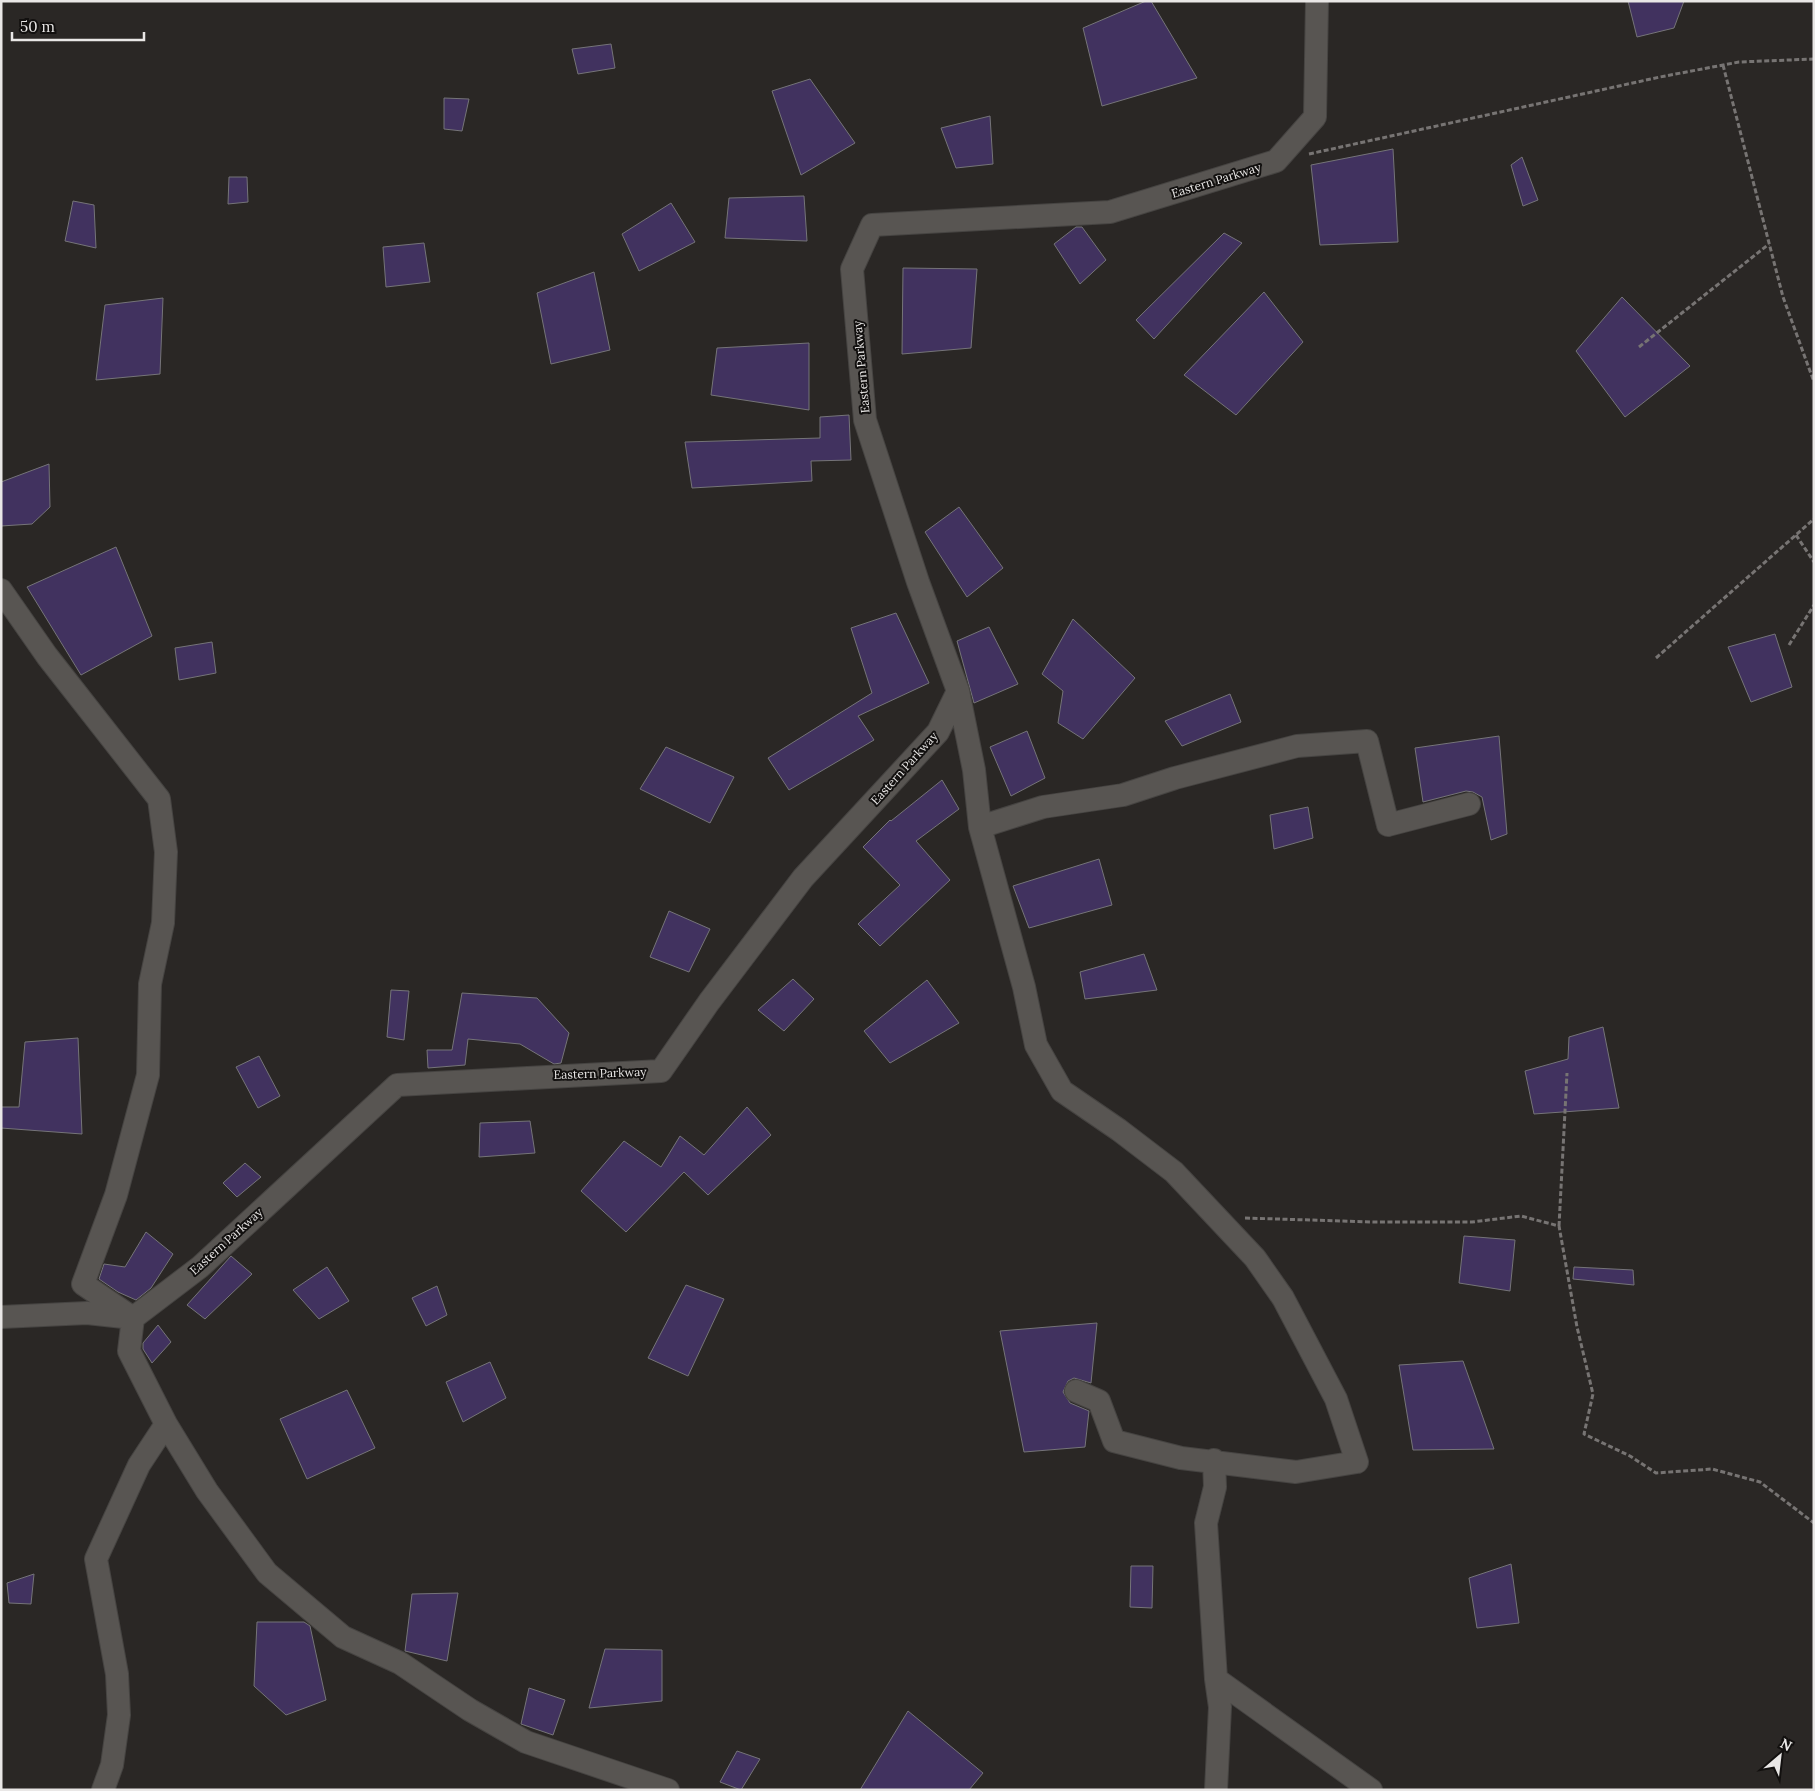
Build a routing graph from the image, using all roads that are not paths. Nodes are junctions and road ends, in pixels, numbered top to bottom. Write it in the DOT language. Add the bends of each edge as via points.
graph roads {
  1 [pos="1317,1"];
  2 [pos="1,590"];
  3 [pos="958,691"];
  4 [pos="1469,804"];
  5 [pos="980,827"];
  6 [pos="1,1317"];
  7 [pos="133,1318"];
  8 [pos="1076,1392"];
  9 [pos="166,1424"];
  10 [pos="1214,1460"];
  11 [pos="1216,1679"];
  12 [pos="104,1790"];
  13 [pos="668,1790"];
  14 [pos="1216,1790"];
  15 [pos="1371,1790"];
  1 -- 3 [label="street, Eastern Parkway" via="1315,117 1276,161 1110,212 872,225 852,269 865,420"];
  2 -- 7 [label="street" via="47,656 159,799 166,852 163,923 150,984 148,1075 116,1195 83,1284"];
  3 -- 5 [label="street" via="974,770"];
  3 -- 7 [label="street, Eastern Parkway" via="938,732 803,878 661,1071 397,1085 200,1267"];
  4 -- 5 [label="street" via="1388,825 1367,741 1297,746 1123,795 1043,807"];
  5 -- 10 [label="street" via="1024,988 1036,1045 1062,1091 1174,1172 1255,1258 1283,1298 1336,1400 1357,1462 1296,1472"];
  6 -- 7 [label="street" via="87,1312"];
  7 -- 9 [label="street" via="129,1351"];
  8 -- 10 [label="street" via="1099,1401 1114,1441 1181,1458"];
  9 -- 12 [label="street" via="140,1465 96,1559 117,1674 119,1715 112,1764"];
  9 -- 13 [label="street" via="207,1491 267,1573 343,1636 400,1663 470,1710 526,1742"];
  10 -- 11 [label="street" via="1215,1487 1206,1523"];
  11 -- 14 [label="street" via="1220,1707"];
  11 -- 15 [label="street"];
}
